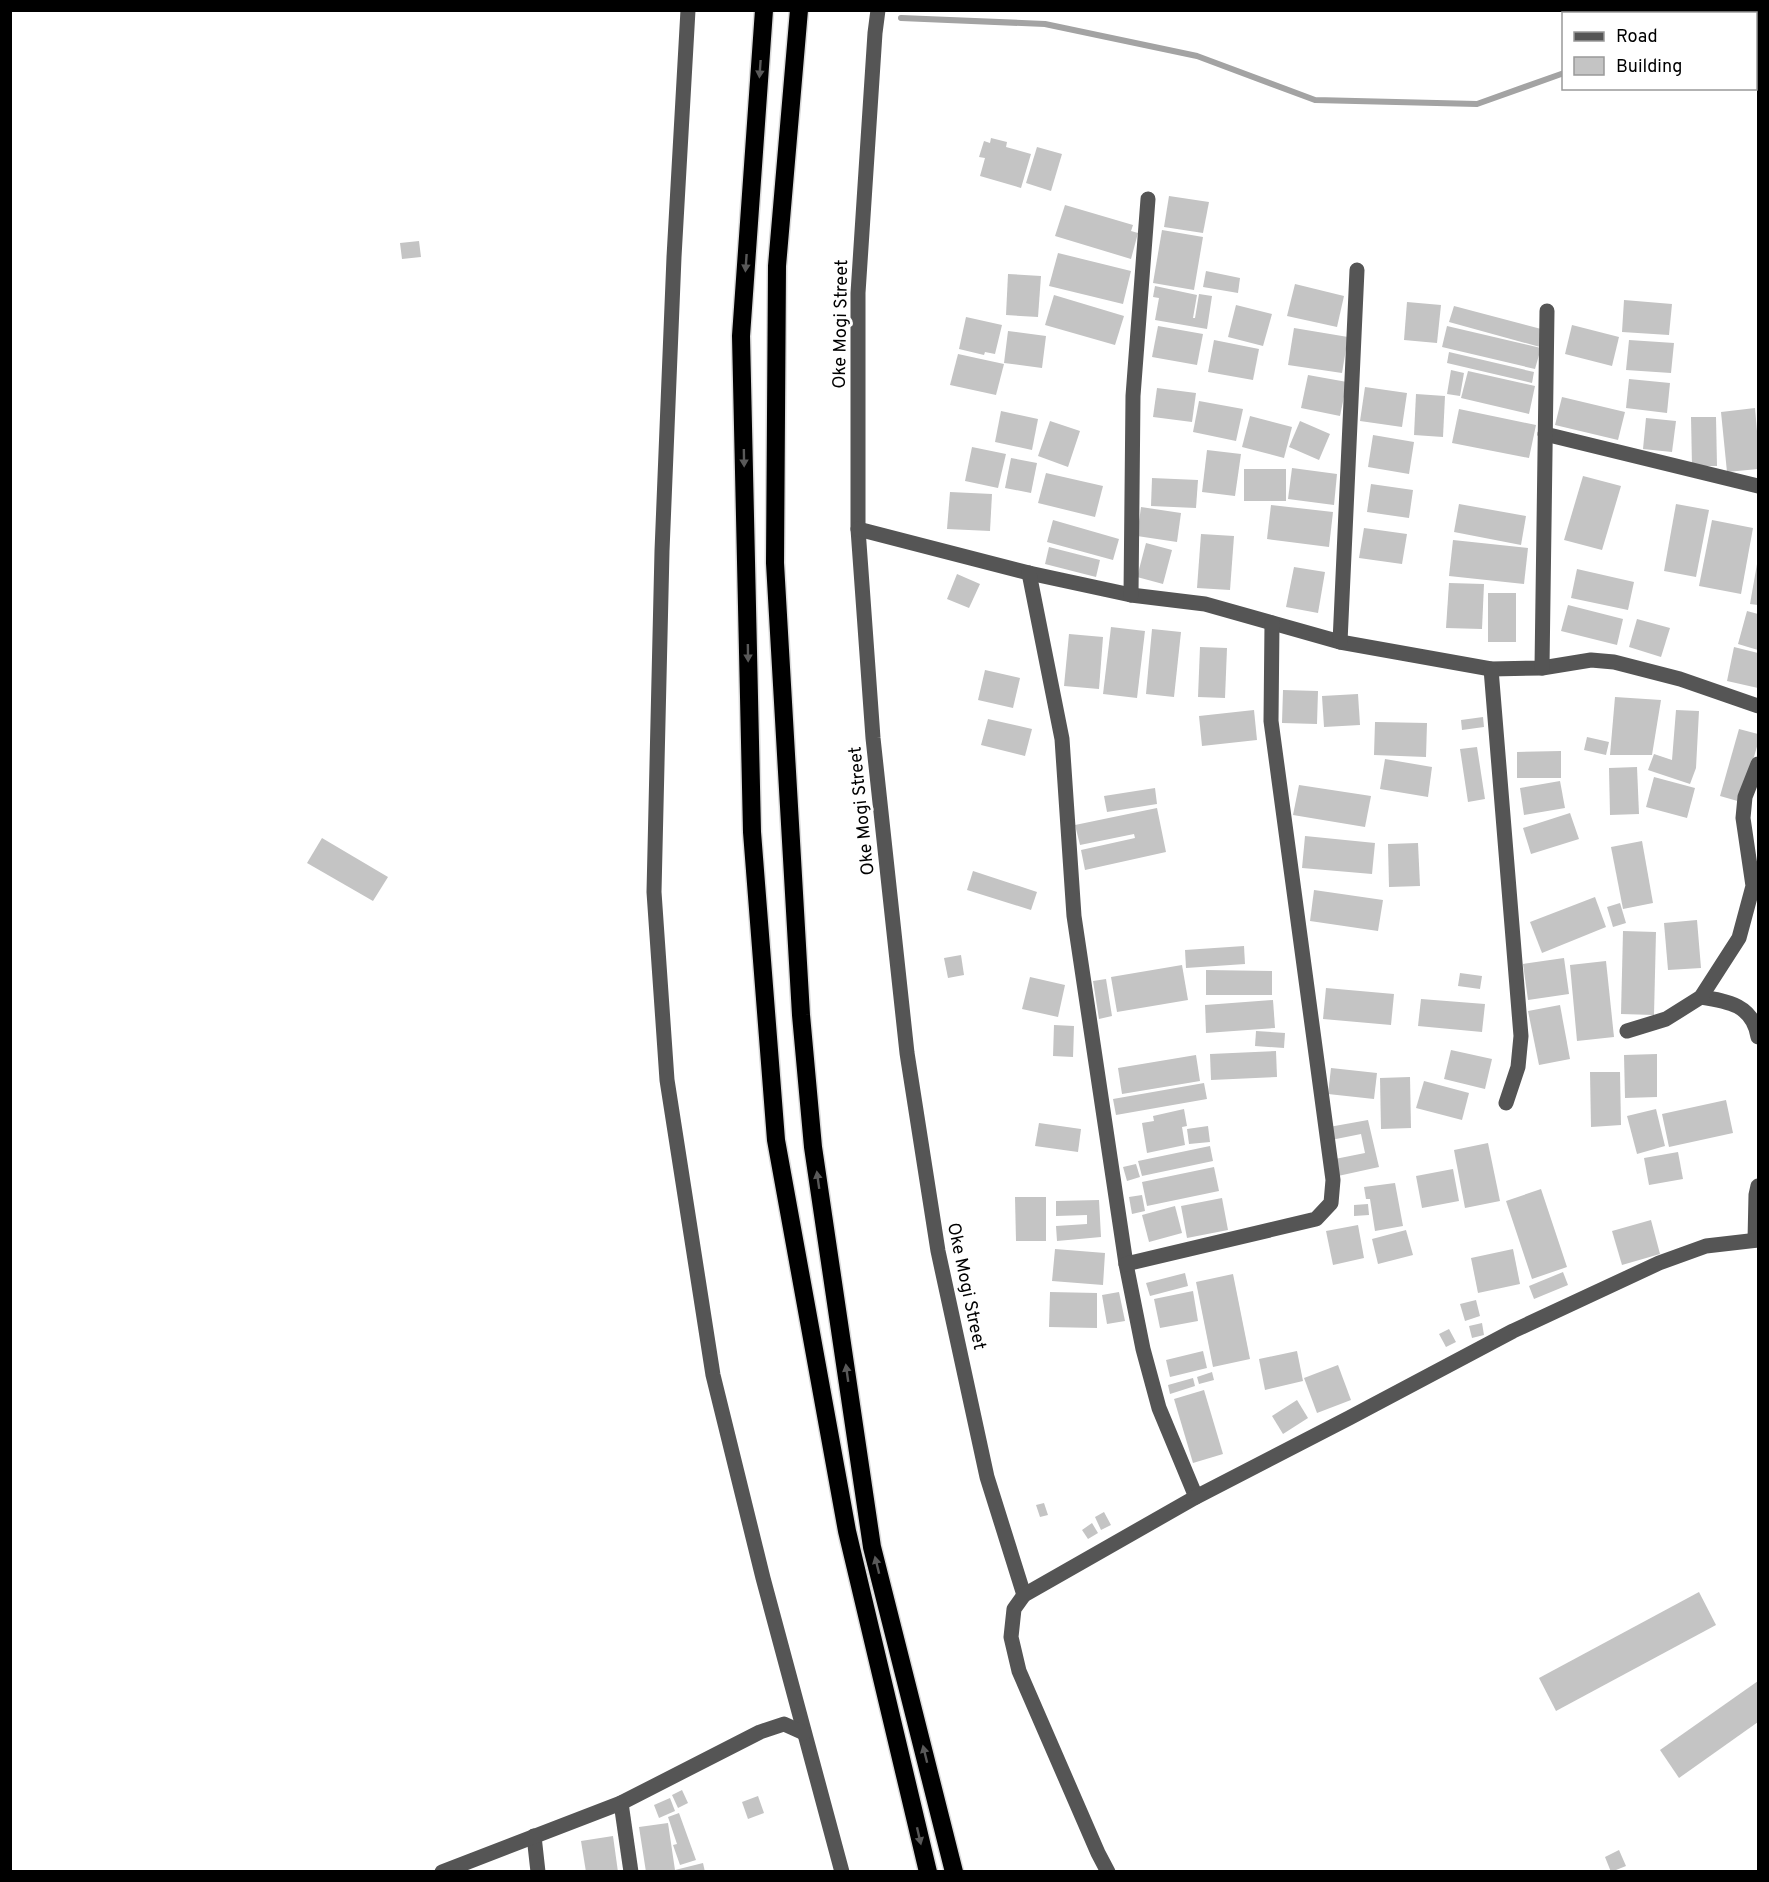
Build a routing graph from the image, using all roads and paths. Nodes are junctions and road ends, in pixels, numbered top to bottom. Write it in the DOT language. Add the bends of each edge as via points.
graph roads {
  1 [pos="688,10"];
  2 [pos="764,10"];
  3 [pos="799,10"];
  4 [pos="878,10"];
  5 [pos="1148,199"];
  6 [pos="1357,270"];
  7 [pos="1547,311"];
  8 [pos="1545,434"];
  9 [pos="1758,486"];
  10 [pos="858,529"];
  11 [pos="1029,573"];
  12 [pos="1131,594"];
  13 [pos="1272,623"];
  14 [pos="1340,642"];
  15 [pos="1542,668"];
  16 [pos="1491,669"];
  17 [pos="1758,706"];
  18 [pos="1758,764"];
  19 [pos="1701,997"];
  20 [pos="1627,1031"];
  21 [pos="1758,1037"];
  22 [pos="1506,1102"];
  23 [pos="1758,1186"];
  24 [pos="1757,1240"];
  25 [pos="1126,1264"];
  26 [pos="1196,1497"];
  27 [pos="1024,1594"];
  28 [pos="804,1733"];
  29 [pos="621,1803"];
  30 [pos="534,1836"];
  31 [pos="442,1872"];
  32 [pos="538,1872"];
  33 [pos="631,1872"];
  34 [pos="842,1872"];
  35 [pos="928,1872"];
  36 [pos="954,1872"];
  37 [pos="1108,1872"];
  1 -- 28 [label="street" via="665,480 654,892 667,1080 713,1375"];
  2 -- 35 [label="highway, one-way" via="741,336 752,832 776,1140 847,1531"];
  36 -- 3 [label="highway, one-way" via="872,1547 813,1147 801,1015 775,563 777,266"];
  4 -- 10 [label="street, Oke Mogi Street" via="858,293"];
  5 -- 12 [label="street" via="1133,396"];
  6 -- 14 [label="street"];
  7 -- 8 [label="street"];
  8 -- 9 [label="street"];
  8 -- 15 [label="street"];
  10 -- 11 [label="street"];
  10 -- 27 [label="street, Oke Mogi Street" via="873,738 907,1053 938,1251 987,1477"];
  11 -- 12 [label="street"];
  11 -- 25 [label="street" via="1062,739 1074,916"];
  12 -- 13 [label="street" via="1205,604"];
  13 -- 14 [label="street"];
  13 -- 25 [label="street" via="1271,721 1333,1180 1331,1203 1316,1219"];
  14 -- 16 [label="street"];
  15 -- 16 [label="street"];
  15 -- 17 [label="street" via="1591,660 1614,662 1680,679"];
  16 -- 22 [label="street" via="1521,1036 1518,1067"];
  18 -- 19 [label="street" via="1745,797 1743,818 1753,886 1745,921 1739,938"];
  19 -- 20 [label="street" via="1666,1019"];
  19 -- 21 [label="street" via="1731,1002 1748,1014"];
  23 -- 24 [label="street"];
  24 -- 26 [label="street" via="1707,1246 1599,1290"];
  25 -- 26 [label="street" via="1159,1408"];
  26 -- 27 [label="street"];
  27 -- 37 [label="street" via="1014,1609 1011,1637 1019,1671"];
  28 -- 29 [label="street" via="784,1724 760,1732"];
  28 -- 34 [label="street"];
  29 -- 30 [label="street"];
  29 -- 33 [label="street"];
  30 -- 31 [label="street"];
  30 -- 32 [label="street"];
}
